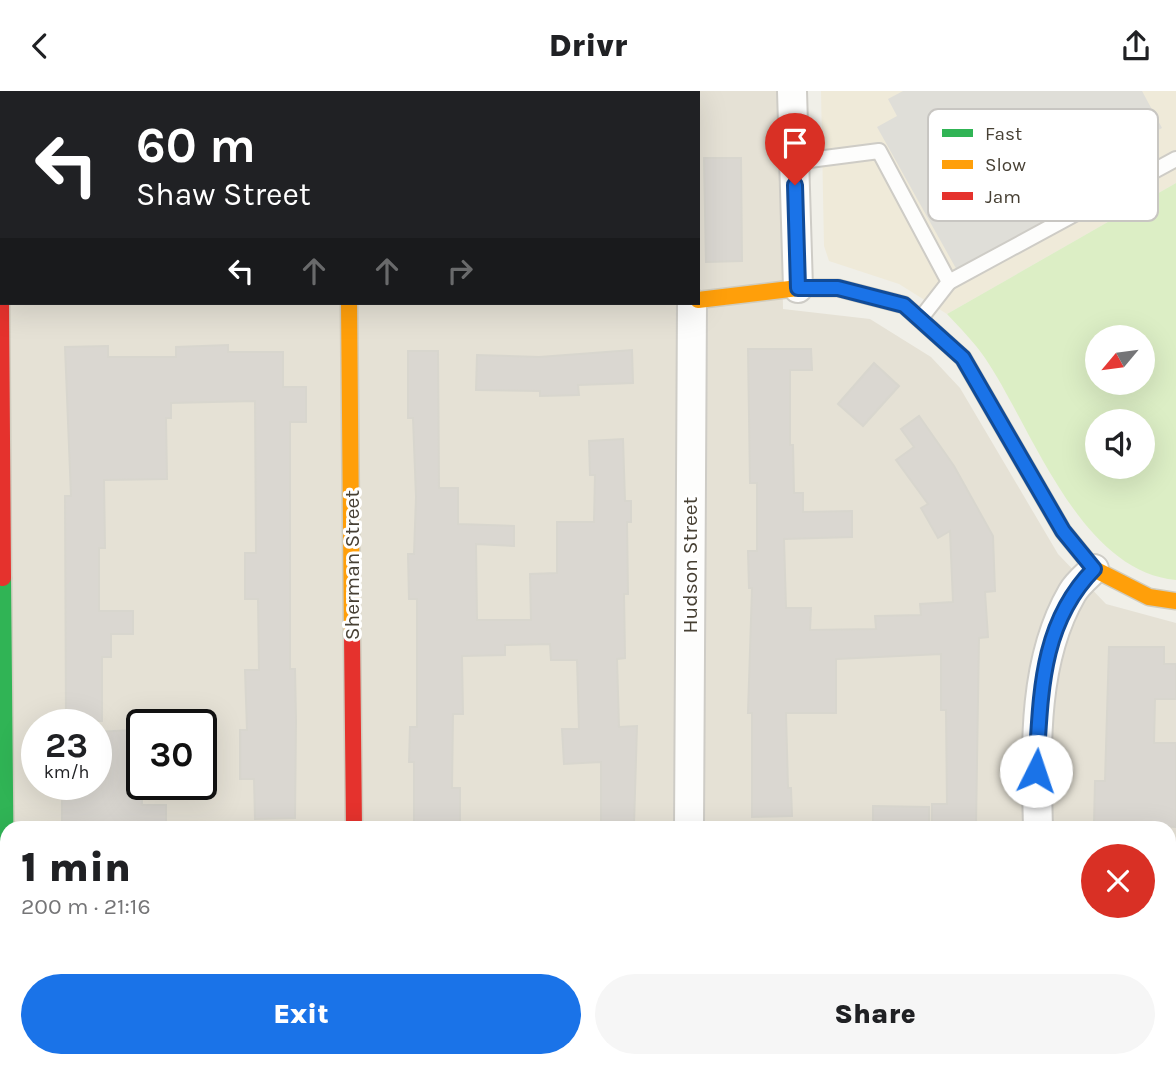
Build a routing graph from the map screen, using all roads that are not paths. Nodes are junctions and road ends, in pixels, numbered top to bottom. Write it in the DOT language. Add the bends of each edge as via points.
graph roads {
  1 [pos="792,91"];
  2 [pos="1176,159"];
  3 [pos="794,162"];
  4 [pos="1158,169"];
  5 [pos="1062,221"];
  6 [pos="949,282"];
  7 [pos="798,288"];
  8 [pos="700,300"];
  9 [pos="1,305"];
  10 [pos="349,305"];
  11 [pos="692,305"];
  12 [pos="920,319"];
  13 [pos="1094,569"];
  14 [pos="1176,601"];
  15 [pos="5,821"];
  16 [pos="354,821"];
  17 [pos="689,821"];
  18 [pos="1038,821"];
  1 -- 3 [label="street"];
  2 -- 4 [label="lane"];
  3 -- 6 [label="lane" via="879,151"];
  3 -- 7 [label="street"];
  5 -- 6 [label="lane"];
  6 -- 12 [label="lane"];
  7 -- 8 [label="street"];
  7 -- 12 [label="street" via="838,288 904,305"];
  9 -- 15 [label="street"];
  10 -- 16 [label="street, Sherman Street"];
  11 -- 17 [label="street, Hudson Street"];
  12 -- 13 [label="street" via="963,358 1063,531"];
  13 -- 14 [label="street" via="1149,597"];
  13 -- 18 [label="street" via="1073,591 1043,666"];
}
